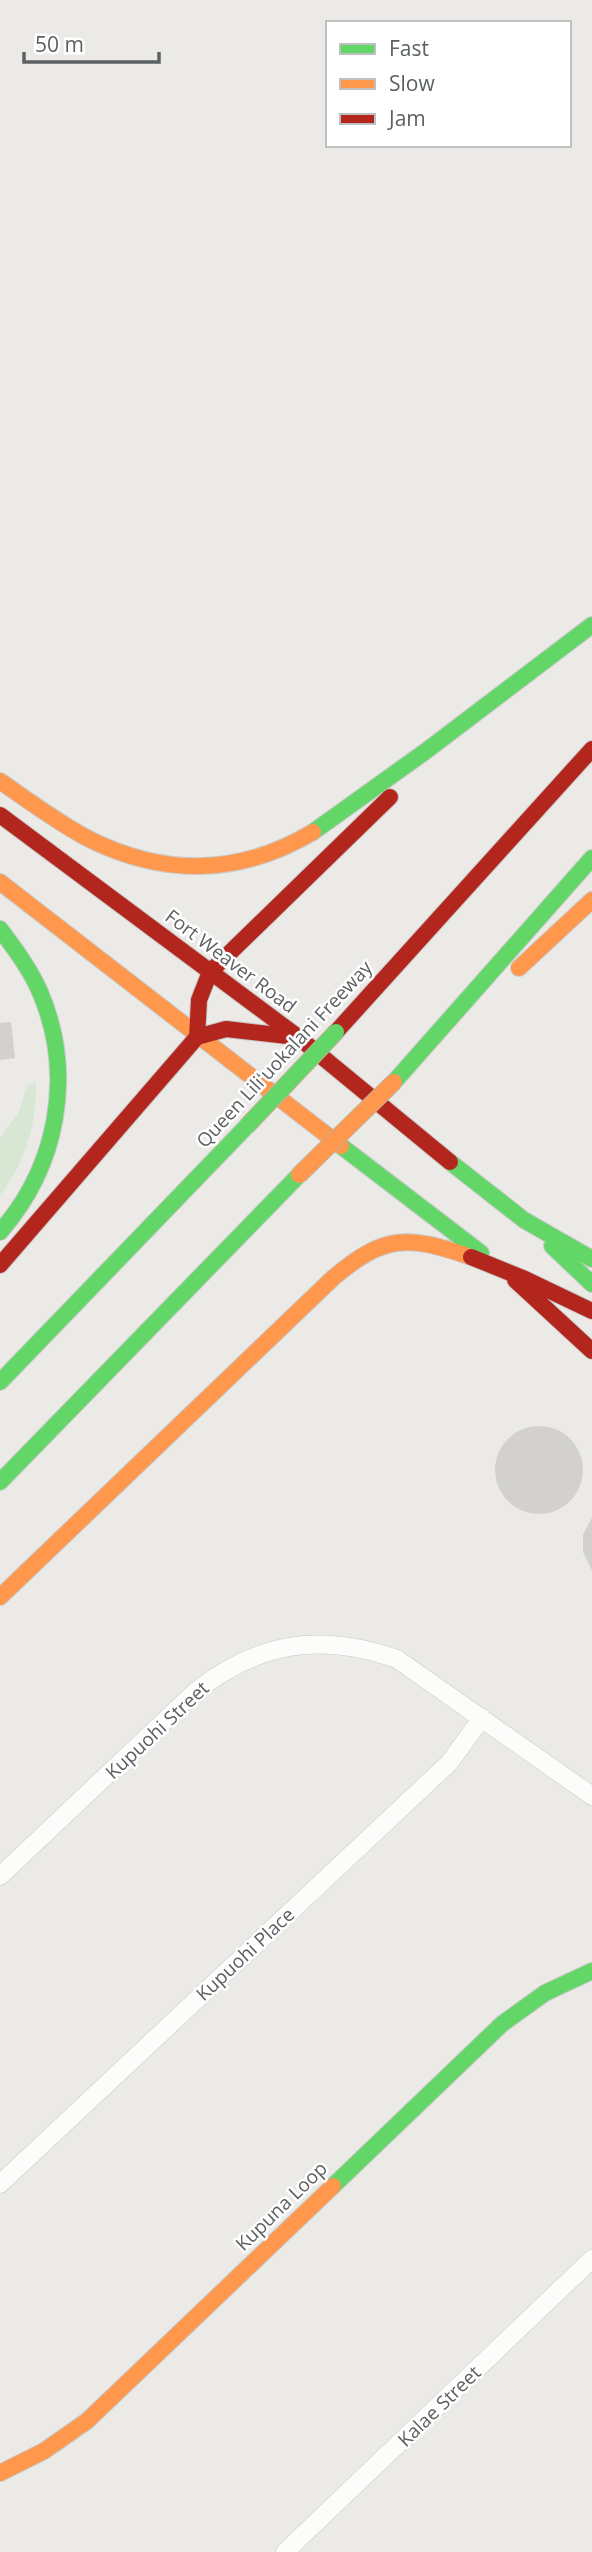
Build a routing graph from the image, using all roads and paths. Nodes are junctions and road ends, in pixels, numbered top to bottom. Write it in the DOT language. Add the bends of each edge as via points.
graph roads {
  1 [pos="592,625"];
  2 [pos="468,720"];
  3 [pos="592,749"];
  4 [pos="0,781"];
  5 [pos="0,815"];
  6 [pos="592,858"];
  7 [pos="0,882"];
  8 [pos="592,900"];
  9 [pos="0,929"];
  10 [pos="211,972"];
  11 [pos="197,1037"];
  12 [pos="298,1037"];
  13 [pos="394,1082"];
  14 [pos="524,1220"];
  15 [pos="0,1232"];
  16 [pos="592,1259"];
  17 [pos="0,1265"];
  18 [pos="507,1272"];
  19 [pos="592,1284"];
  20 [pos="592,1311"];
  21 [pos="592,1351"];
  22 [pos="0,1382"];
  23 [pos="0,1482"];
  24 [pos="0,1597"];
  25 [pos="482,1718"];
  26 [pos="592,1796"];
  27 [pos="0,1876"];
  28 [pos="592,1971"];
  29 [pos="0,2184"];
  30 [pos="592,2259"];
  31 [pos="0,2473"];
  32 [pos="285,2552"];
  1 -- 2 [label="main road"];
  2 -- 4 [label="main road" via="329,821 282,849 223,865 186,866 108,848 74,832"];
  2 -- 10 [label="main road"];
  3 -- 22 [label="main road, Queen Liliʻuokalani Freeway, bridge" via="336,1032"];
  5 -- 10 [label="main road, Fort Weaver Road"];
  6 -- 13 [label="main road"];
  7 -- 11 [label="main road"];
  8 -- 13 [label="main road"];
  9 -- 15 [label="main road" via="38,984 56,1038 60,1073 53,1135 43,1164"];
  10 -- 11 [label="main road" via="199,1000"];
  10 -- 12 [label="main road, Fort Weaver Road"];
  11 -- 12 [label="main road" via="226,1029"];
  11 -- 17 [label="main road"];
  11 -- 18 [label="main road"];
  12 -- 14 [label="main road, Fort Weaver Road"];
  13 -- 23 [label="main road, bridge"];
  14 -- 16 [label="main road"];
  14 -- 19 [label="main road, Fort Weaver Road"];
  18 -- 20 [label="main road"];
  18 -- 21 [label="main road"];
  18 -- 24 [label="main road" via="426,1243 403,1241 360,1257"];
  25 -- 26 [label="street, Kupuohi Street"];
  25 -- 27 [label="street, Kupuohi Street" via="397,1659 372,1650 318,1643 265,1652 228,1669 195,1692"];
  25 -- 29 [label="street, Kupuohi Place" via="449,1763"];
  28 -- 31 [label="main road, Kupuna Loop" via="545,1993 502,2024 87,2421 44,2451"];
  30 -- 32 [label="street, Kalae Street"];
}
